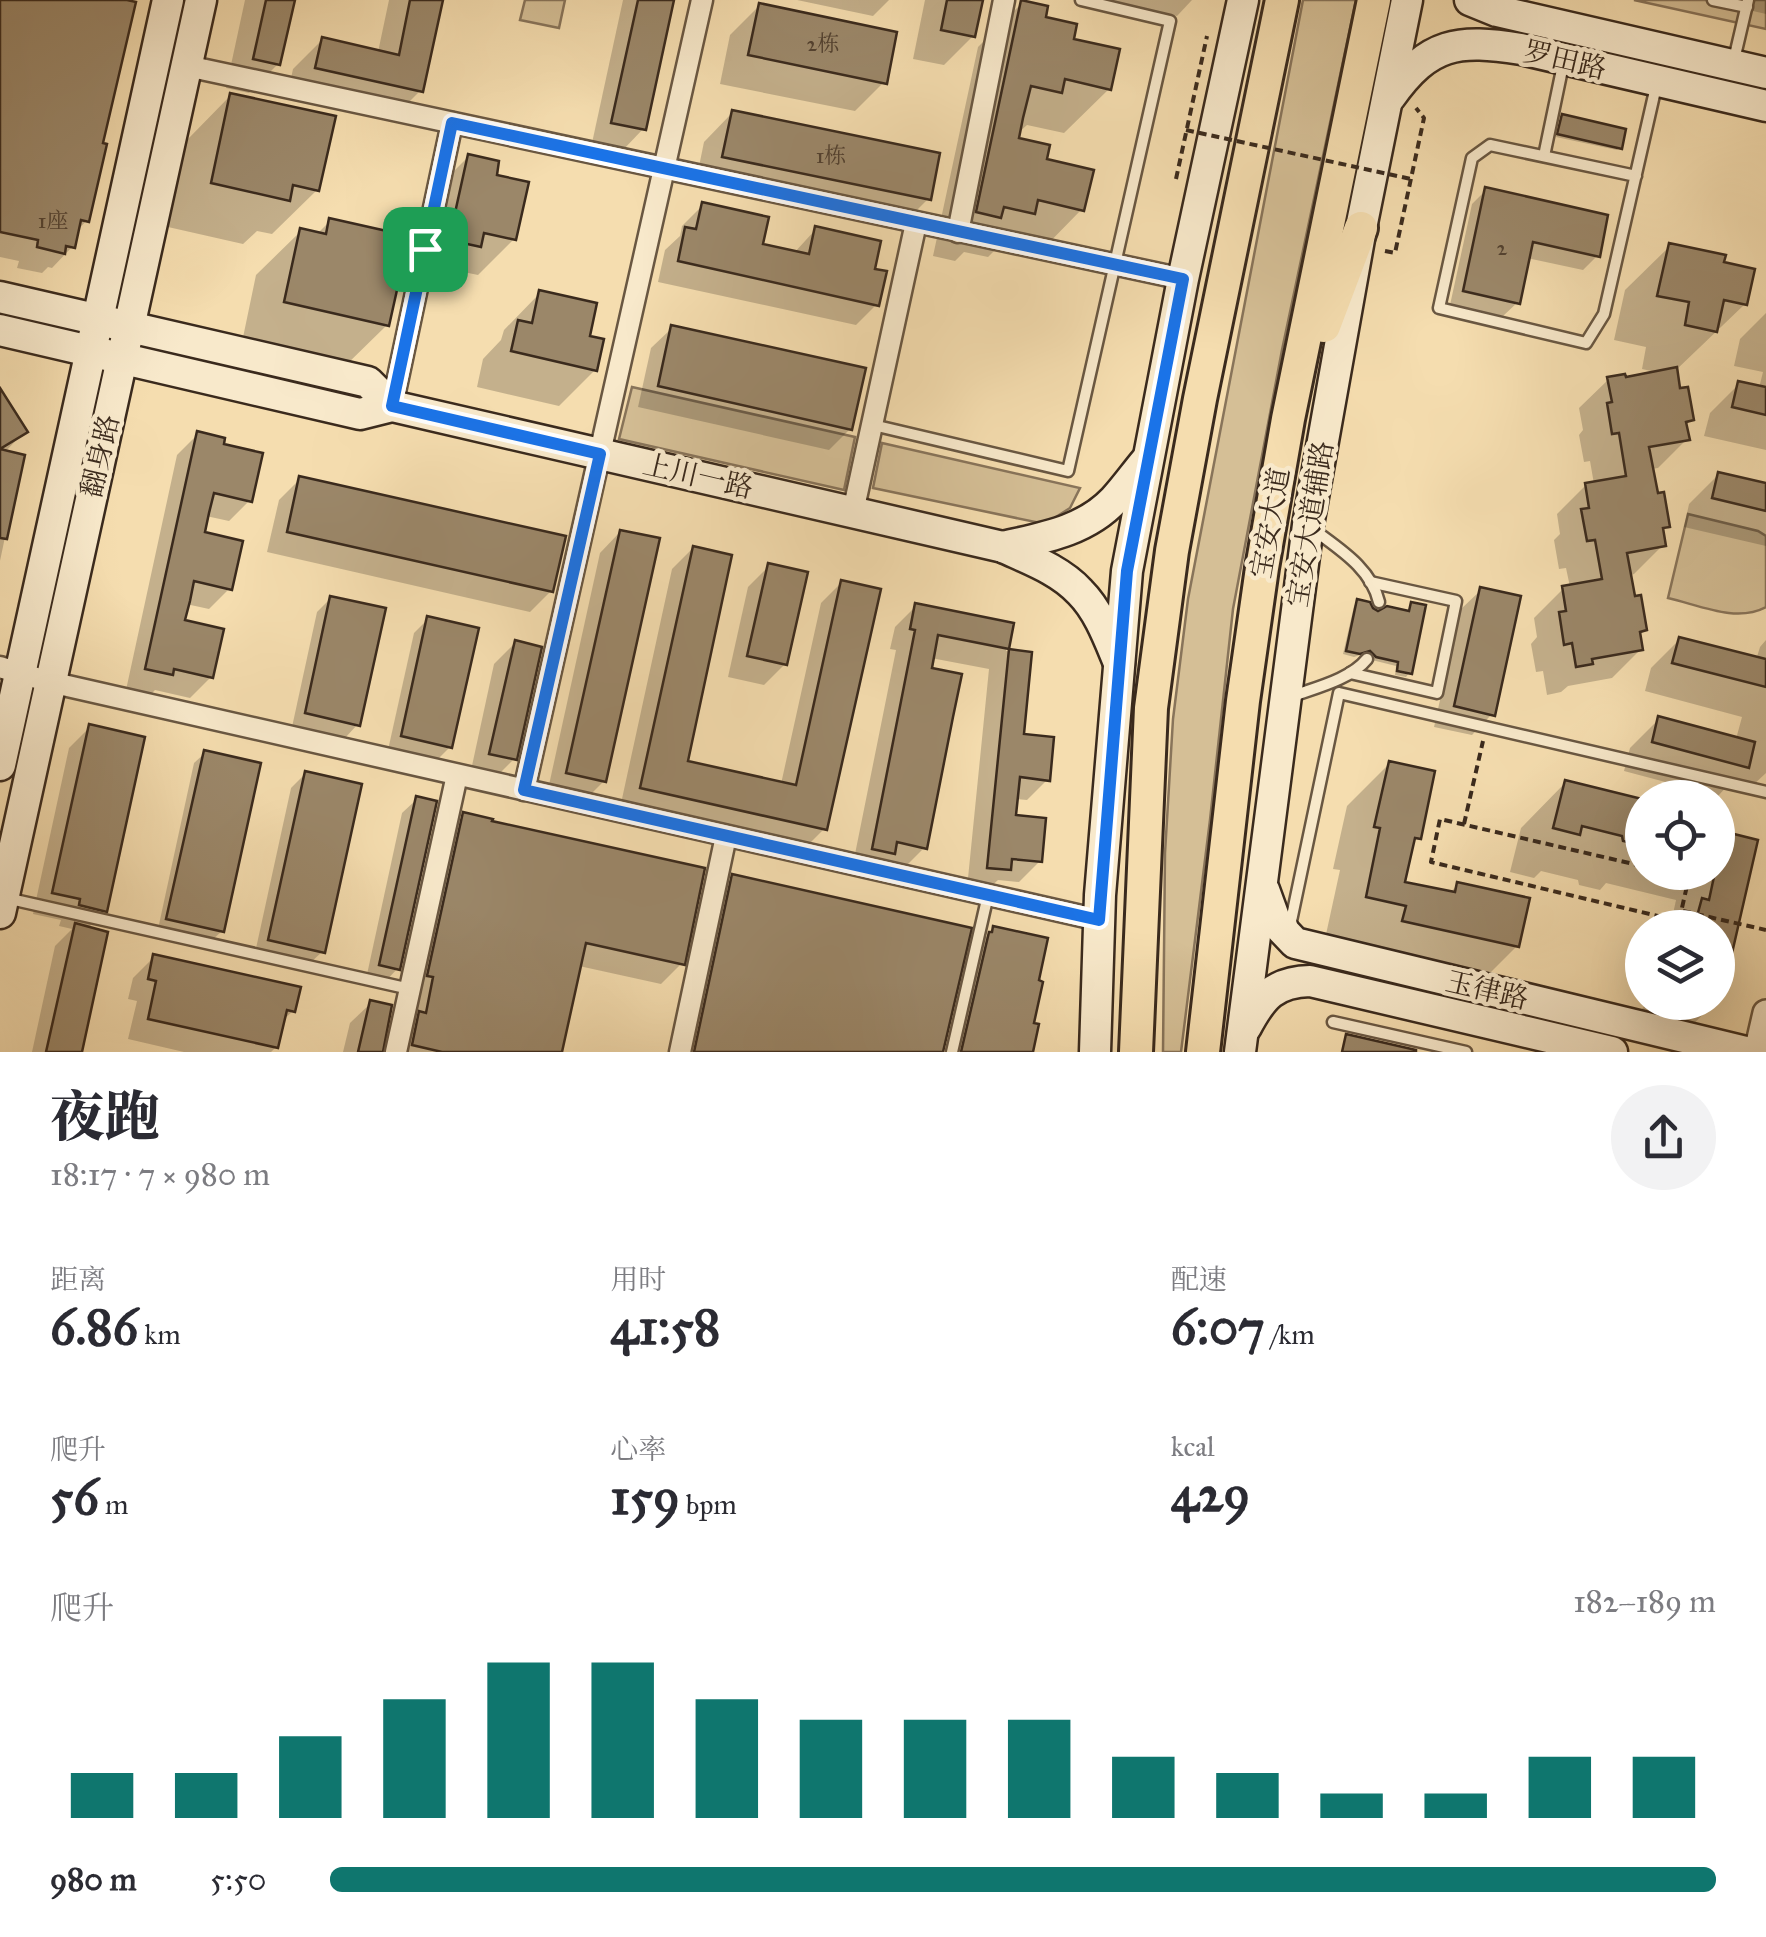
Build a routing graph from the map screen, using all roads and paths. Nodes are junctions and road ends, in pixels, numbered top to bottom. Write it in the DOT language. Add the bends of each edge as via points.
graph roads {
  1 [pos="168,0"];
  2 [pos="201,0"];
  3 [pos="702,0"];
  4 [pos="1004,0"];
  5 [pos="1081,0"];
  6 [pos="1243,0"];
  7 [pos="1282,0"];
  8 [pos="1374,0"];
  9 [pos="1406,0"];
  10 [pos="1470,0"];
  11 [pos="1713,0"];
  12 [pos="1748,4"];
  13 [pos="1206,36"];
  14 [pos="1654,48"];
  15 [pos="1564,60"];
  16 [pos="1733,65"];
  17 [pos="187,66"];
  18 [pos="1766,73"];
  19 [pos="1654,80"];
  20 [pos="1401,106"];
  21 [pos="1766,106"];
  22 [pos="452,123"];
  23 [pos="1186,130"];
  24 [pos="1544,156"];
  25 [pos="664,169"];
  26 [pos="1636,176"];
  27 [pos="1176,179"];
  28 [pos="1411,180"];
  29 [pos="916,222"];
  30 [pos="1361,228"];
  31 [pos="958,232"];
  32 [pos="1386,252"];
  33 [pos="1114,265"];
  34 [pos="110,266"];
  35 [pos="142,266"];
  36 [pos="1183,279"];
  37 [pos="0,297"];
  38 [pos="50,308"];
  39 [pos="98,320"];
  40 [pos="130,327"];
  41 [pos="0,330"];
  42 [pos="179,338"];
  43 [pos="41,340"];
  44 [pos="91,351"];
  45 [pos="122,358"];
  46 [pos="176,371"];
  47 [pos="79,405"];
  48 [pos="392,406"];
  49 [pos="110,412"];
  50 [pos="1288,419"];
  51 [pos="872,425"];
  52 [pos="600,454"];
  53 [pos="1150,456"];
  54 [pos="853,512"];
  55 [pos="1308,526"];
  56 [pos="1003,547"];
  57 [pos="1370,582"];
  58 [pos="1378,602"];
  59 [pos="1367,659"];
  60 [pos="1119,663"];
  61 [pos="10,669"];
  62 [pos="1350,673"];
  63 [pos="50,682"];
  64 [pos="1284,700"];
  65 [pos="1486,726"];
  66 [pos="0,765"];
  67 [pos="457,775"];
  68 [pos="524,790"];
  69 [pos="1766,792"];
  70 [pos="1464,824"];
  71 [pos="726,836"];
  72 [pos="1625,862"];
  73 [pos="1262,884"];
  74 [pos="988,895"];
  75 [pos="2,905"];
  76 [pos="1633,910"];
  77 [pos="1099,920"];
  78 [pos="1735,923"];
  79 [pos="1766,930"];
  80 [pos="1295,943"];
  81 [pos="410,989"];
  82 [pos="1766,1013"];
  83 [pos="1334,1022"];
  84 [pos="1241,1043"];
  85 [pos="396,1052"];
  86 [pos="680,1052"];
  87 [pos="952,1052"];
  88 [pos="1095,1052"];
  89 [pos="1136,1052"];
  90 [pos="1203,1052"];
  91 [pos="1466,1052"];
  92 [pos="1612,1052"];
  93 [pos="1746,1052"];
  94 [pos="1758,1052"];
  1 -- 34 [label="main road, 翻身路"];
  2 -- 17 [label="main road, 翻身路"];
  3 -- 25 [label="street"];
  4 -- 31 [label="street"];
  5 -- 33 [label="lane" via="1170,20"];
  6 -- 36 [label="main road"];
  7 -- 89 [label="main road" via="1172,551 1152,708"];
  8 -- 50 [label="main road, 宝安大道"];
  9 -- 20 [label="main road, 宝安大道辅路"];
  10 -- 14 [label="main road, 罗田路"];
  11 -- 12 [label="lane"];
  12 -- 16 [label="lane"];
  13 -- 23 [label="path"];
  14 -- 16 [label="main road, 罗田路"];
  14 -- 19 [label="main road" via="1644,49 1636,62 1638,72"];
  15 -- 19 [label="main road, 罗田路"];
  15 -- 20 [label="main road, 罗田路" via="1490,44 1447,47 1406,75"];
  15 -- 24 [label="lane"];
  16 -- 18 [label="main road, 罗田路"];
  17 -- 22 [label="street"];
  17 -- 35 [label="main road, 翻身路"];
  19 -- 21 [label="main road, 罗田路"];
  19 -- 26 [label="lane"];
  20 -- 28 [label="path" via="1424,118"];
  20 -- 30 [label="main road, 宝安大道辅路"];
  22 -- 25 [label="street"];
  22 -- 48 [label="street"];
  23 -- 27 [label="path"];
  23 -- 28 [label="path, bridge"];
  24 -- 26 [label="lane"];
  24 -- 26 [label="lane" via="1490,145 1472,158 1439,308 1586,343 1604,314"];
  25 -- 29 [label="street"];
  25 -- 52 [label="street"];
  28 -- 32 [label="path" via="1395,253"];
  29 -- 31 [label="street"];
  29 -- 51 [label="street"];
  30 -- 50 [label="main road"];
  30 -- 55 [label="main road, 宝安大道辅路"];
  31 -- 33 [label="street"];
  33 -- 36 [label="street"];
  33 -- 51 [label="lane" via="1068,471"];
  34 -- 38 [label="main road" via="94,296"];
  34 -- 39 [label="main road, 翻身路"];
  35 -- 40 [label="main road, 翻身路"];
  35 -- 42 [label="main road" via="143,304"];
  36 -- 53 [label="main road"];
  37 -- 38 [label="main road, 上川一路"];
  38 -- 39 [label="main road, 上川一路"];
  39 -- 40 [label="main road, 上川一路"];
  39 -- 44 [label="main road, 翻身路"];
  40 -- 42 [label="main road, 上川一路"];
  40 -- 45 [label="main road, 翻身路"];
  41 -- 43 [label="main road, 上川一路"];
  42 -- 48 [label="main road, 上川一路" via="368,382"];
  43 -- 44 [label="main road, 上川一路"];
  43 -- 47 [label="main road" via="69,360"];
  44 -- 45 [label="main road, 上川一路"];
  44 -- 47 [label="main road, 翻身路"];
  45 -- 46 [label="main road, 上川一路"];
  45 -- 49 [label="main road, 翻身路"];
  46 -- 48 [label="main road, 上川一路" via="360,414"];
  46 -- 49 [label="main road" via="128,382"];
  47 -- 61 [label="main road, 翻身路"];
  48 -- 52 [label="main road, 上川一路"];
  49 -- 63 [label="main road, 翻身路"];
  50 -- 90 [label="main road, 宝安大道" via="1243,701"];
  51 -- 54 [label="street"];
  52 -- 54 [label="main road, 上川一路"];
  52 -- 68 [label="street"];
  53 -- 56 [label="main road, 上川一路" via="1089,520"];
  53 -- 60 [label="main road" via="1127,571"];
  54 -- 56 [label="main road, 上川一路"];
  55 -- 57 [label="lane"];
  55 -- 64 [label="main road, 宝安大道辅路"];
  56 -- 60 [label="main road, 上川一路" via="1080,591"];
  57 -- 58 [label="lane"];
  57 -- 62 [label="lane" via="1456,601 1437,694"];
  59 -- 62 [label="lane"];
  60 -- 77 [label="main road"];
  61 -- 63 [label="street"];
  61 -- 66 [label="main road, 翻身路"];
  62 -- 64 [label="lane"];
  63 -- 67 [label="street"];
  63 -- 75 [label="main road, 翻身路"];
  64 -- 73 [label="main road, 宝安大道辅路"];
  65 -- 69 [label="lane"];
  65 -- 70 [label="path"];
  65 -- 80 [label="lane" via="1339,693 1292,920"];
  67 -- 68 [label="street"];
  67 -- 81 [label="street"];
  68 -- 71 [label="street"];
  70 -- 72 [label="path"];
  70 -- 76 [label="path" via="1440,819 1430,862"];
  71 -- 74 [label="street"];
  71 -- 86 [label="street"];
  73 -- 80 [label="main road" via="1272,916"];
  73 -- 84 [label="main road, 宝安大道辅路"];
  74 -- 77 [label="street"];
  74 -- 87 [label="lane"];
  75 -- 81 [label="lane"];
  77 -- 88 [label="main road"];
  78 -- 79 [label="path"];
  80 -- 93 [label="main road, 玉律路"];
  81 -- 85 [label="street"];
  82 -- 94 [label="street"];
  83 -- 91 [label="lane"];
  84 -- 92 [label="main road, 玉律路" via="1259,1002 1289,982 1310,981"];
}
